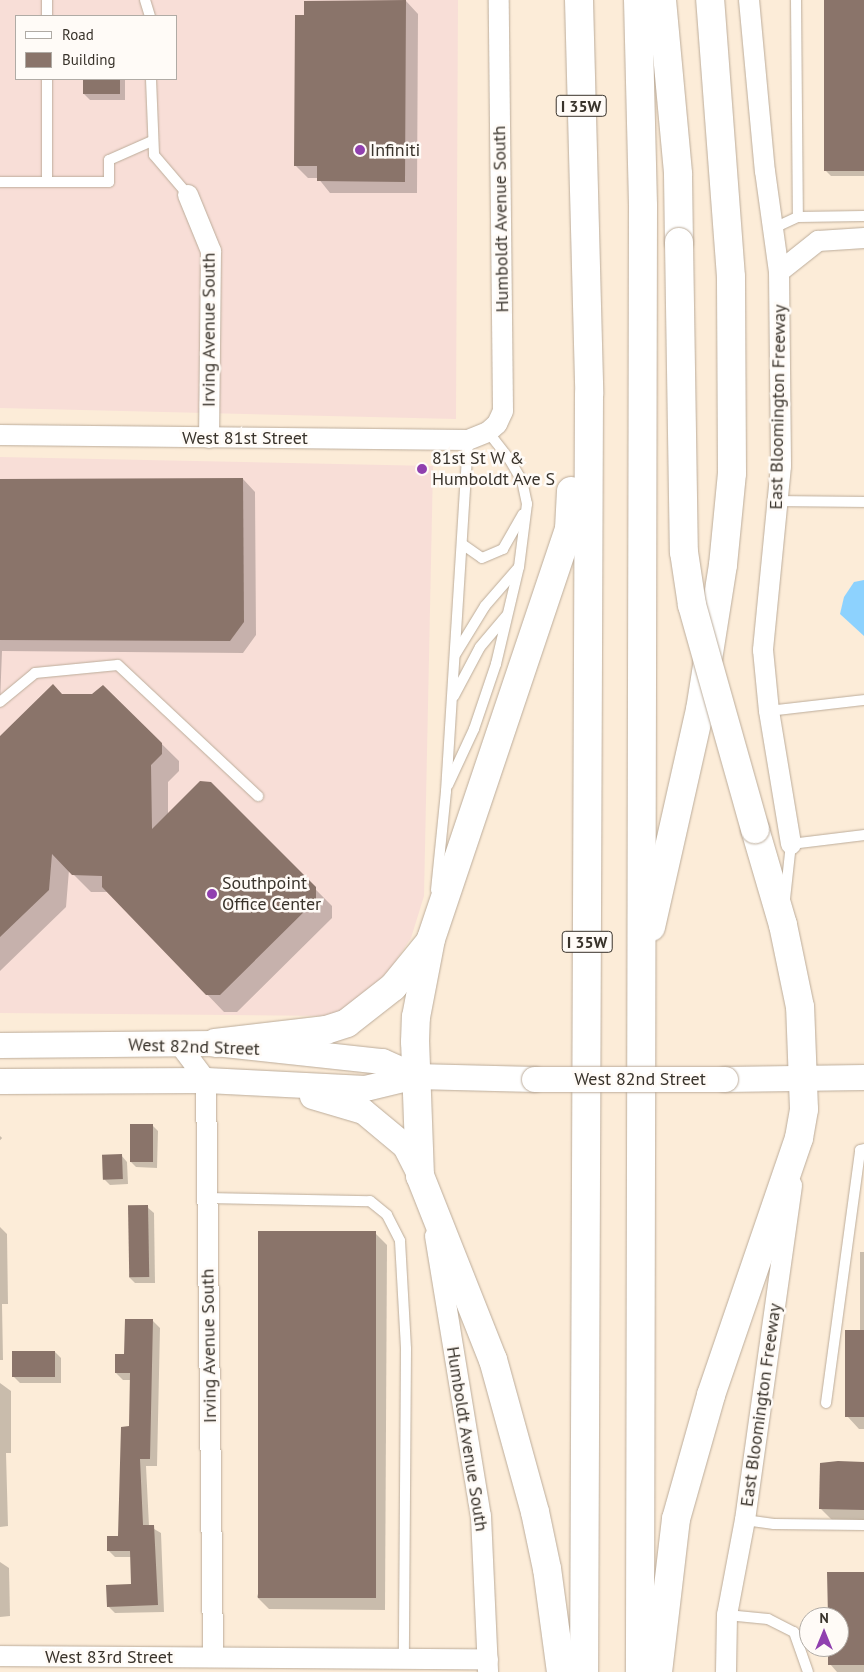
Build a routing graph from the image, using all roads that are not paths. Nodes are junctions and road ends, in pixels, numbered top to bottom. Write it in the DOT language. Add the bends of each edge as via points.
graph roads {
  1 [pos="47,0"];
  2 [pos="145,0"];
  3 [pos="499,0"];
  4 [pos="579,0"];
  5 [pos="638,0"];
  6 [pos="662,0"];
  7 [pos="710,0"];
  8 [pos="748,0"];
  9 [pos="796,0"];
  10 [pos="47,15"];
  11 [pos="150,15"];
  12 [pos="47,80"];
  13 [pos="151,80"];
  14 [pos="152,141"];
  15 [pos="0,182"];
  16 [pos="47,182"];
  17 [pos="188,195"];
  18 [pos="584,212"];
  19 [pos="864,216"];
  20 [pos="798,217"];
  21 [pos="774,228"];
  22 [pos="864,238"];
  23 [pos="780,272"];
  24 [pos="488,432"];
  25 [pos="0,435"];
  26 [pos="209,438"];
  27 [pos="468,440"];
  28 [pos="778,500"];
  29 [pos="864,502"];
  30 [pos="527,504"];
  31 [pos="462,544"];
  32 [pos="519,567"];
  33 [pos="509,612"];
  34 [pos="454,658"];
  35 [pos="451,700"];
  36 [pos="864,700"];
  37 [pos="0,702"];
  38 [pos="769,711"];
  39 [pos="446,791"];
  40 [pos="258,796"];
  41 [pos="864,836"];
  42 [pos="791,844"];
  43 [pos="783,925"];
  44 [pos="431,940"];
  45 [pos="639,979"];
  46 [pos="216,1043"];
  47 [pos="179,1044"];
  48 [pos="0,1045"];
  49 [pos="415,1076"];
  50 [pos="864,1077"];
  51 [pos="206,1080"];
  52 [pos="803,1080"];
  53 [pos="0,1081"];
  54 [pos="253,1082"];
  55 [pos="799,1138"];
  56 [pos="864,1149"];
  57 [pos="420,1176"];
  58 [pos="207,1198"];
  59 [pos="430,1207"];
  60 [pos="826,1403"];
  61 [pos="745,1520"];
  62 [pos="864,1525"];
  63 [pos="727,1615"];
  64 [pos="0,1656"];
  65 [pos="213,1657"];
  66 [pos="404,1658"];
  67 [pos="169,1664"];
  68 [pos="488,1665"];
  69 [pos="561,1672"];
  70 [pos="584,1672"];
  71 [pos="640,1672"];
  72 [pos="658,1672"];
  73 [pos="726,1672"];
  74 [pos="808,1672"];
  1 -- 10 [label="lane"];
  2 -- 11 [label="lane"];
  3 -- 24 [label="street, Humboldt Avenue South" via="503,411 498,424"];
  4 -- 18 [label="highway, I 35W"];
  5 -- 45 [label="highway, I 35W" via="643,207"];
  6 -- 43 [label="highway, bridge" via="678,174 684,552 692,605"];
  7 -- 45 [label="highway" via="731,277 732,473 723,565 700,710"];
  8 -- 21 [label="street, East Bloomington Freeway"];
  9 -- 20 [label="lane"];
  12 -- 16 [label="lane"];
  13 -- 14 [label="lane"];
  14 -- 16 [label="lane" via="110,160 109,182"];
  14 -- 17 [label="lane" via="154,155"];
  15 -- 16 [label="lane"];
  17 -- 26 [label="street, Irving Avenue South" via="211,250"];
  18 -- 44 [label="highway" via="569,529"];
  18 -- 70 [label="highway, I 35W" via="589,394"];
  19 -- 20 [label="lane"];
  20 -- 21 [label="lane"];
  21 -- 23 [label="street, East Bloomington Freeway"];
  22 -- 23 [label="street" via="818,241"];
  23 -- 28 [label="street, East Bloomington Freeway" via="781,466"];
  24 -- 27 [label="street, West 81st Street"];
  24 -- 30 [label="lane" via="522,482"];
  25 -- 26 [label="street, West 81st Street"];
  26 -- 27 [label="street, West 81st Street"];
  27 -- 31 [label="lane"];
  28 -- 29 [label="lane"];
  28 -- 38 [label="street, East Bloomington Freeway" via="763,650"];
  30 -- 31 [label="lane" via="504,549 482,558"];
  30 -- 32 [label="lane"];
  31 -- 34 [label="lane"];
  32 -- 33 [label="lane"];
  32 -- 34 [label="lane" via="485,606"];
  33 -- 35 [label="lane" via="480,647"];
  33 -- 39 [label="lane" via="474,729"];
  34 -- 35 [label="lane"];
  35 -- 39 [label="lane"];
  36 -- 38 [label="lane"];
  37 -- 40 [label="lane" via="35,672 118,665"];
  38 -- 42 [label="street, East Bloomington Freeway"];
  39 -- 44 [label="lane"];
  41 -- 42 [label="lane"];
  42 -- 43 [label="lane"];
  43 -- 52 [label="highway" via="800,1007"];
  44 -- 46 [label="highway" via="393,987 347,1023 326,1030"];
  44 -- 49 [label="highway" via="416,1017"];
  45 -- 71 [label="highway, I 35W"];
  46 -- 47 [label="street, West 82nd Street"];
  46 -- 49 [label="street, West 82nd Street" via="382,1061"];
  47 -- 48 [label="street, West 82nd Street"];
  47 -- 51 [label="street"];
  49 -- 52 [label="street, West 82nd Street, bridge"];
  49 -- 54 [label="street, West 82nd Street" via="365,1088"];
  49 -- 57 [label="highway"];
  50 -- 52 [label="street, West 82nd Street"];
  51 -- 53 [label="street, West 82nd Street"];
  51 -- 54 [label="street, West 82nd Street"];
  51 -- 58 [label="street, Irving Avenue South"];
  52 -- 55 [label="highway" via="804,1109"];
  54 -- 57 [label="street" via="363,1111 405,1146"];
  55 -- 61 [label="street, East Bloomington Freeway"];
  55 -- 72 [label="highway" via="710,1394 676,1519"];
  56 -- 60 [label="lane" via="860,1150"];
  57 -- 59 [label="highway"];
  58 -- 65 [label="street, Irving Avenue South"];
  58 -- 66 [label="lane" via="370,1201 387,1215 400,1241 406,1348"];
  59 -- 68 [label="street, Humboldt Avenue South" via="481,1516"];
  59 -- 69 [label="highway" via="493,1360 537,1522"];
  61 -- 62 [label="lane" via="774,1524"];
  61 -- 63 [label="street, East Bloomington Freeway"];
  63 -- 73 [label="street, East Bloomington Freeway"];
  63 -- 74 [label="lane" via="768,1619 794,1632"];
  64 -- 67 [label="street, West 83rd Street"];
  65 -- 66 [label="street, West 83rd Street"];
  65 -- 67 [label="street, West 83rd Street"];
  66 -- 68 [label="street, West 83rd Street"];
}
